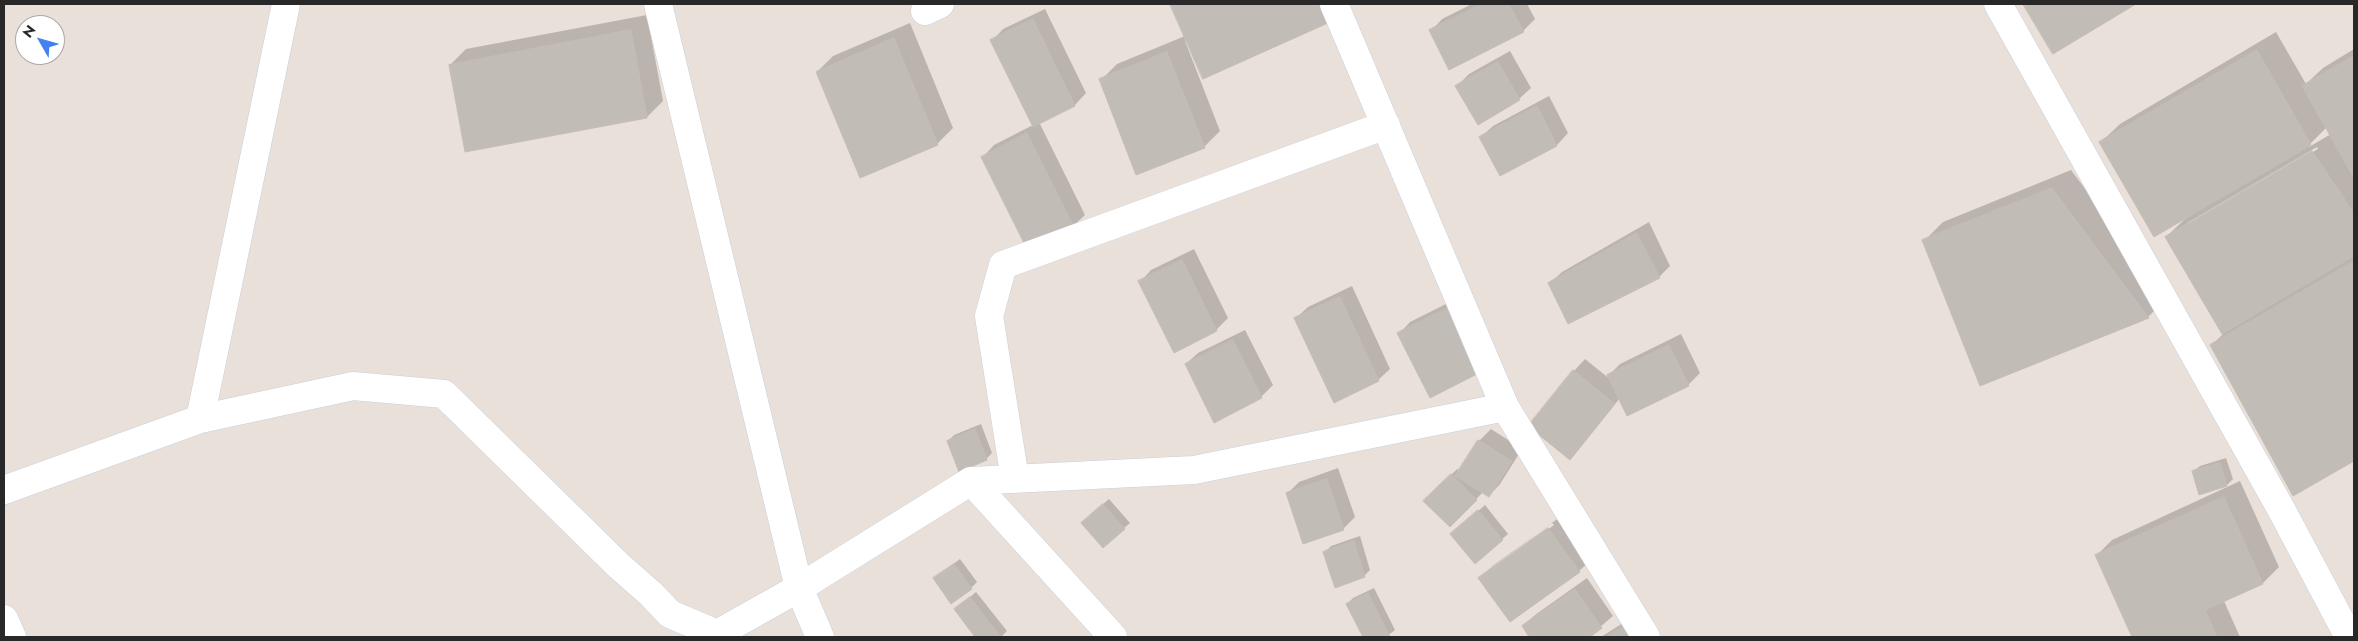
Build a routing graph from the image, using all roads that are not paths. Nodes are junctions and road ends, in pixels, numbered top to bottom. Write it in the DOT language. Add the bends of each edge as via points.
graph roads {
  1 [pos="286,4"];
  2 [pos="658,4"];
  3 [pos="1334,4"];
  4 [pos="1998,4"];
  5 [pos="1386,125"];
  6 [pos="1505,407"];
  7 [pos="200,419"];
  8 [pos="1015,479"];
  9 [pos="970,481"];
  10 [pos="4,490"];
  11 [pos="799,588"];
  12 [pos="4,620"];
  13 [pos="2339,634"];
  14 [pos="715,636"];
  15 [pos="12,637"];
  16 [pos="820,637"];
  17 [pos="1113,637"];
  18 [pos="1646,637"];
  1 -- 7 [label="street"];
  2 -- 11 [label="street"];
  3 -- 5 [label="street"];
  4 -- 13 [label="street" via="2281,510"];
  5 -- 6 [label="street"];
  5 -- 8 [label="street" via="1003,265 989,316"];
  6 -- 8 [label="street" via="1194,470"];
  6 -- 18 [label="street"];
  7 -- 10 [label="street"];
  7 -- 14 [label="street" via="353,386 444,394 670,614"];
  8 -- 9 [label="street"];
  9 -- 11 [label="street"];
  9 -- 17 [label="street"];
  11 -- 14 [label="street"];
  11 -- 16 [label="street"];
  12 -- 15 [label="street"];
}
